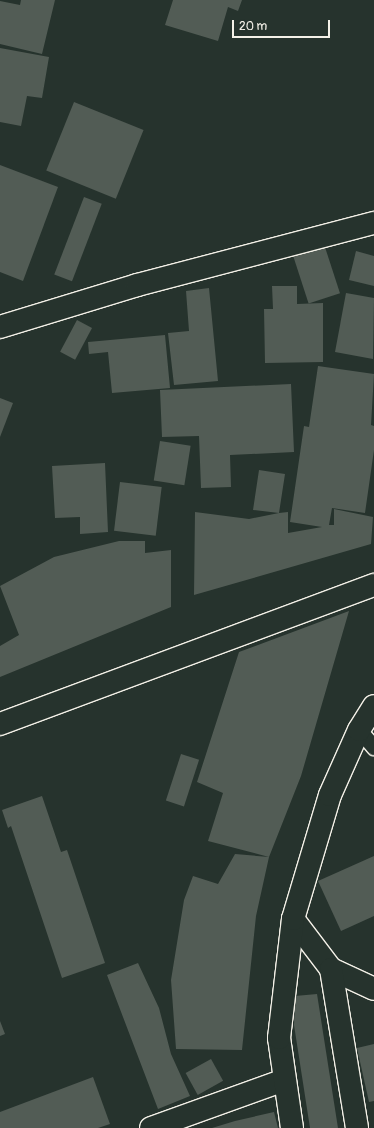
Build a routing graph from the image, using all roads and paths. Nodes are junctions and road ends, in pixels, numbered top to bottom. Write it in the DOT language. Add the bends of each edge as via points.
graph roads {
  1 [pos="374,223"];
  2 [pos="0,327"];
  3 [pos="374,584"];
  4 [pos="374,706"];
  5 [pos="0,724"];
  6 [pos="359,730"];
  7 [pos="374,747"];
  8 [pos="292,919"];
  9 [pos="331,969"];
  10 [pos="374,989"];
  11 [pos="284,1080"];
  12 [pos="362,1119"];
  13 [pos="151,1128"];
  14 [pos="292,1128"];
  1 -- 2 [label="street" via="137,285"];
  3 -- 5 [label="street"];
  4 -- 6 [label="street"];
  6 -- 7 [label="lane"];
  6 -- 8 [label="street" via="330,795"];
  8 -- 9 [label="street"];
  8 -- 11 [label="street" via="279,1038"];
  9 -- 10 [label="street"];
  9 -- 12 [label="street"];
  11 -- 13 [label="street"];
  11 -- 14 [label="street"];
}
